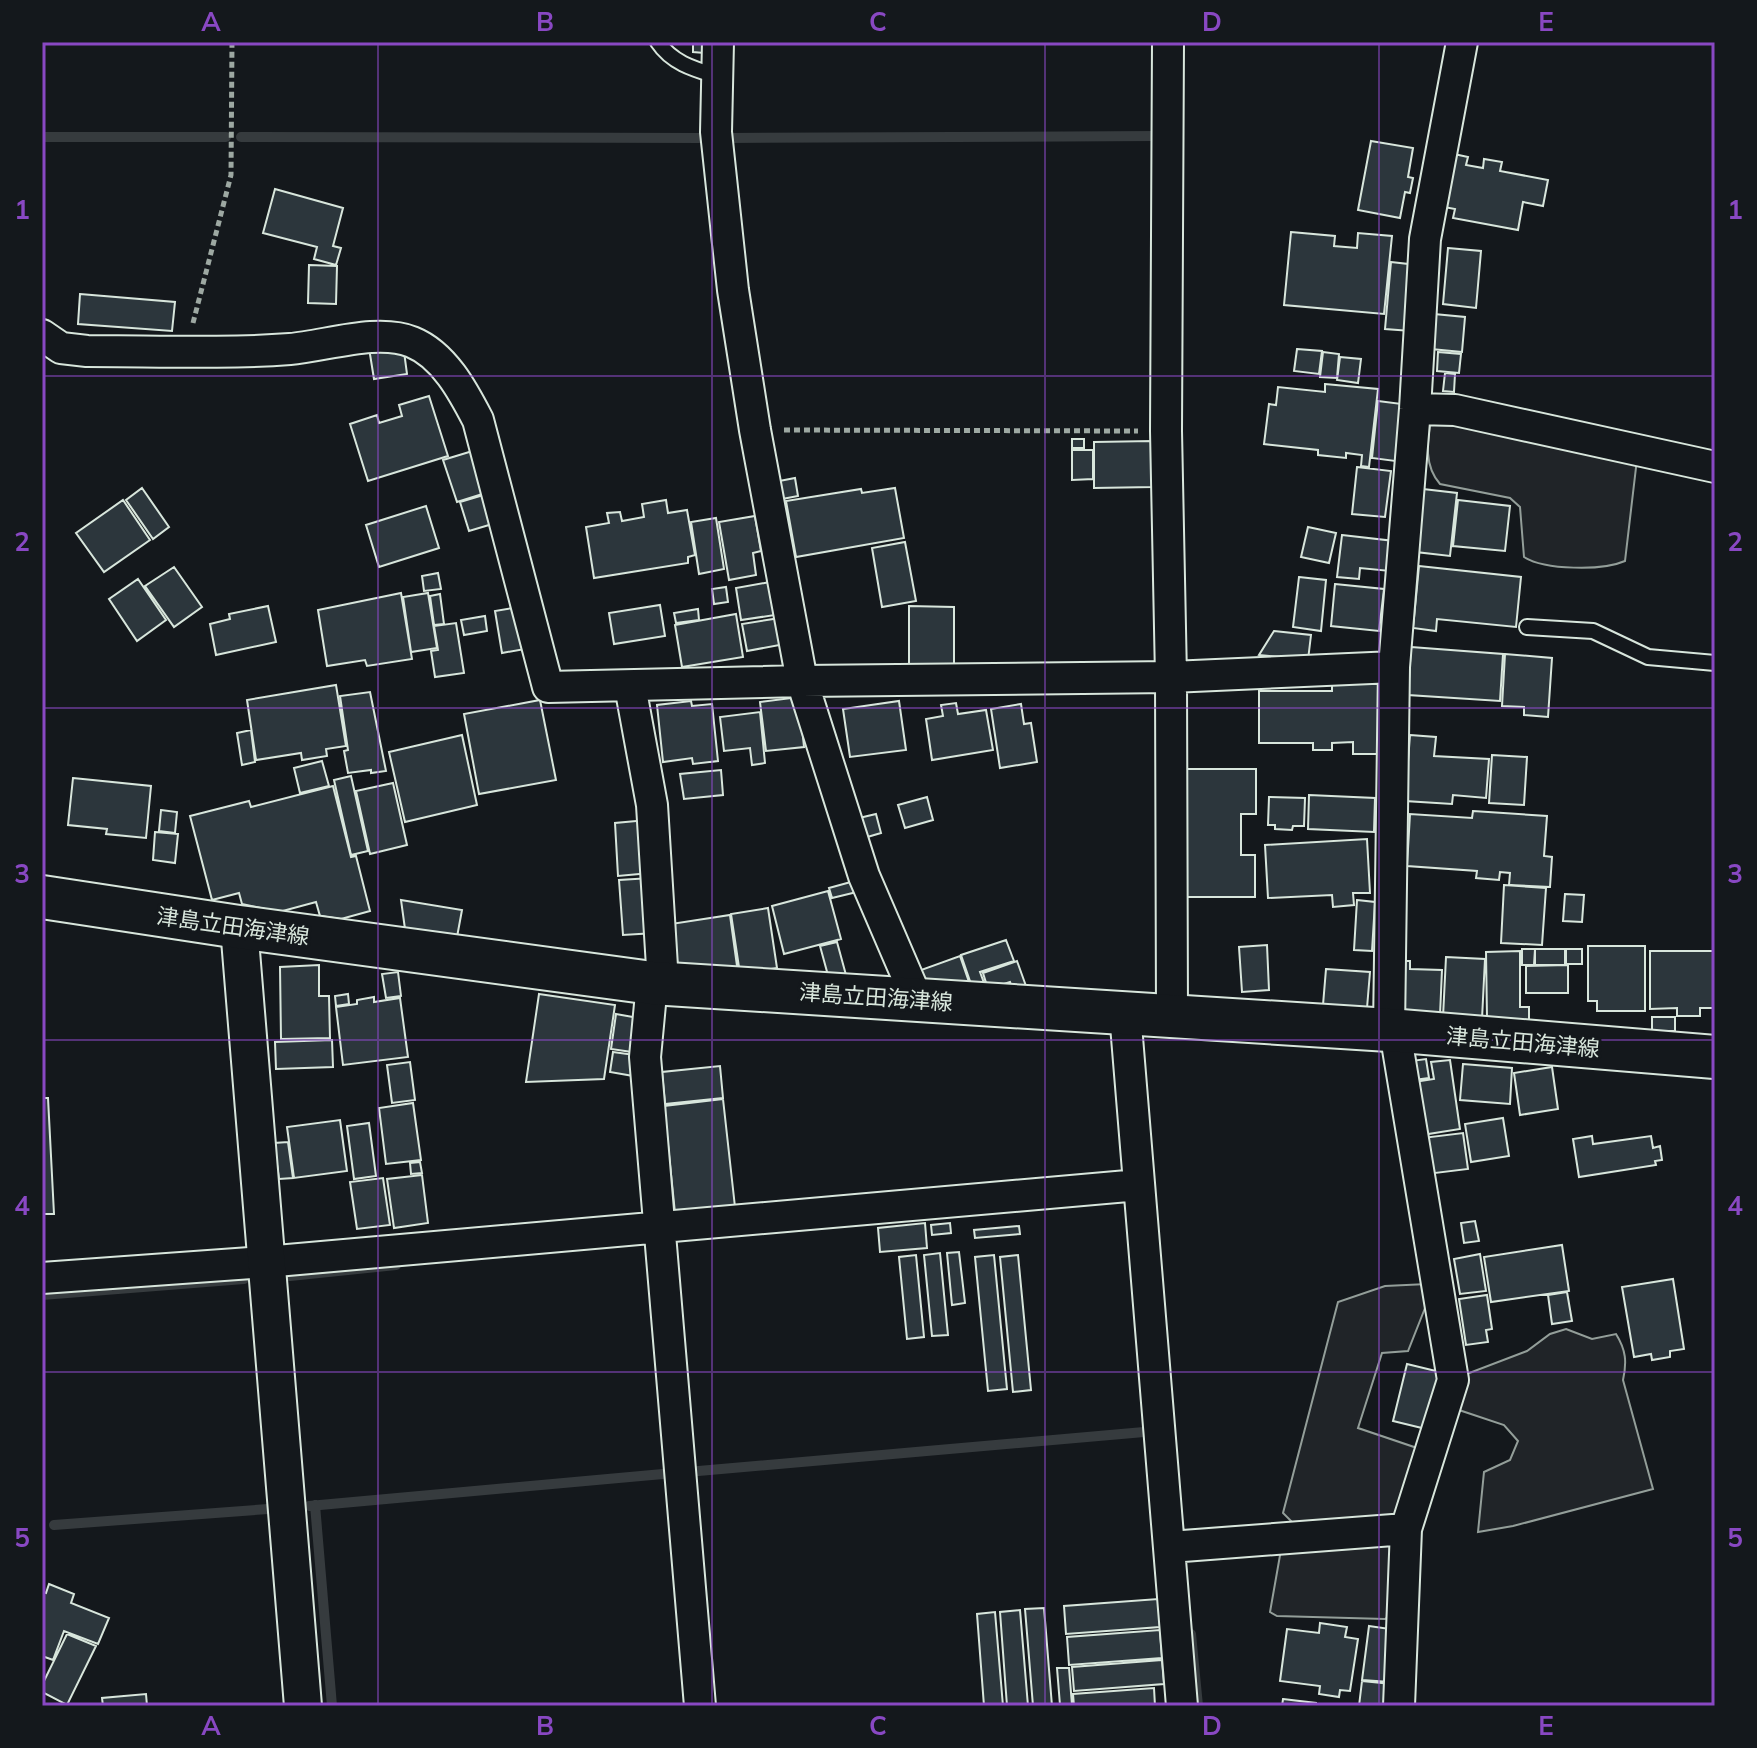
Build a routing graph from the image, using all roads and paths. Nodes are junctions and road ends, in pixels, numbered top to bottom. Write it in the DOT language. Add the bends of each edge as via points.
graph roads {
  1 [pos="232,42"];
  2 [pos="658,42"];
  3 [pos="718,42"];
  4 [pos="1168,42"];
  5 [pos="1462,42"];
  6 [pos="717,76"];
  7 [pos="42,335"];
  8 [pos="186,351"];
  9 [pos="1415,409"];
  10 [pos="755,430"];
  11 [pos="1166,431"];
  12 [pos="1715,467"];
  13 [pos="1527,627"];
  14 [pos="1715,663"];
  15 [pos="1394,667"];
  16 [pos="1171,677"];
  17 [pos="802,681"];
  18 [pos="630,686"];
  19 [pos="42,897"];
  20 [pos="239,927"];
  21 [pos="657,983"];
  22 [pos="917,999"];
  23 [pos="1125,1013"];
  24 [pos="1172,1016"];
  25 [pos="1392,1031"];
  26 [pos="1715,1057"];
  27 [pos="1139,1185"];
  28 [pos="660,1228"];
  29 [pos="265,1262"];
  30 [pos="42,1278"];
  31 [pos="1406,1529"];
  32 [pos="1170,1547"];
  33 [pos="303,1706"];
  34 [pos="700,1706"];
  35 [pos="1182,1706"];
  36 [pos="1399,1706"];
  1 -- 8 [label="path" via="231,175"];
  2 -- 6 [label="lane" via="686,66"];
  3 -- 6 [label="street"];
  4 -- 11 [label="street"];
  5 -- 9 [label="street" via="1425,239"];
  6 -- 10 [label="street" via="716,132"];
  7 -- 8 [label="street" via="61,348"];
  8 -- 18 [label="street" via="291,349 389,336 413,342 434,356 461,387 478,420 548,687"];
  9 -- 12 [label="street" via="1455,410"];
  9 -- 15 [label="street"];
  10 -- 11 [label="path"];
  10 -- 17 [label="street"];
  11 -- 16 [label="street"];
  13 -- 14 [label="lane" via="1593,631 1648,657"];
  15 -- 16 [label="street"];
  15 -- 25 [label="street"];
  16 -- 17 [label="street"];
  16 -- 24 [label="street"];
  17 -- 18 [label="street"];
  17 -- 22 [label="street" via="864,876"];
  18 -- 21 [label="street" via="652,805"];
  19 -- 20 [label="main road, 津島立田海津線"];
  20 -- 21 [label="main road, 津島立田海津線"];
  20 -- 29 [label="street"];
  21 -- 22 [label="main road, 津島立田海津線"];
  21 -- 28 [label="street" via="645,1057"];
  22 -- 23 [label="main road, 津島立田海津線"];
  23 -- 24 [label="main road, 津島立田海津線"];
  23 -- 27 [label="street"];
  24 -- 25 [label="main road, 津島立田海津線"];
  25 -- 26 [label="main road, 津島立田海津線"];
  25 -- 31 [label="street" via="1453,1380"];
  27 -- 28 [label="street"];
  27 -- 32 [label="street"];
  28 -- 29 [label="street"];
  28 -- 34 [label="street"];
  29 -- 30 [label="street"];
  29 -- 33 [label="street"];
  31 -- 32 [label="street"];
  31 -- 36 [label="street"];
  32 -- 35 [label="street"];
}
